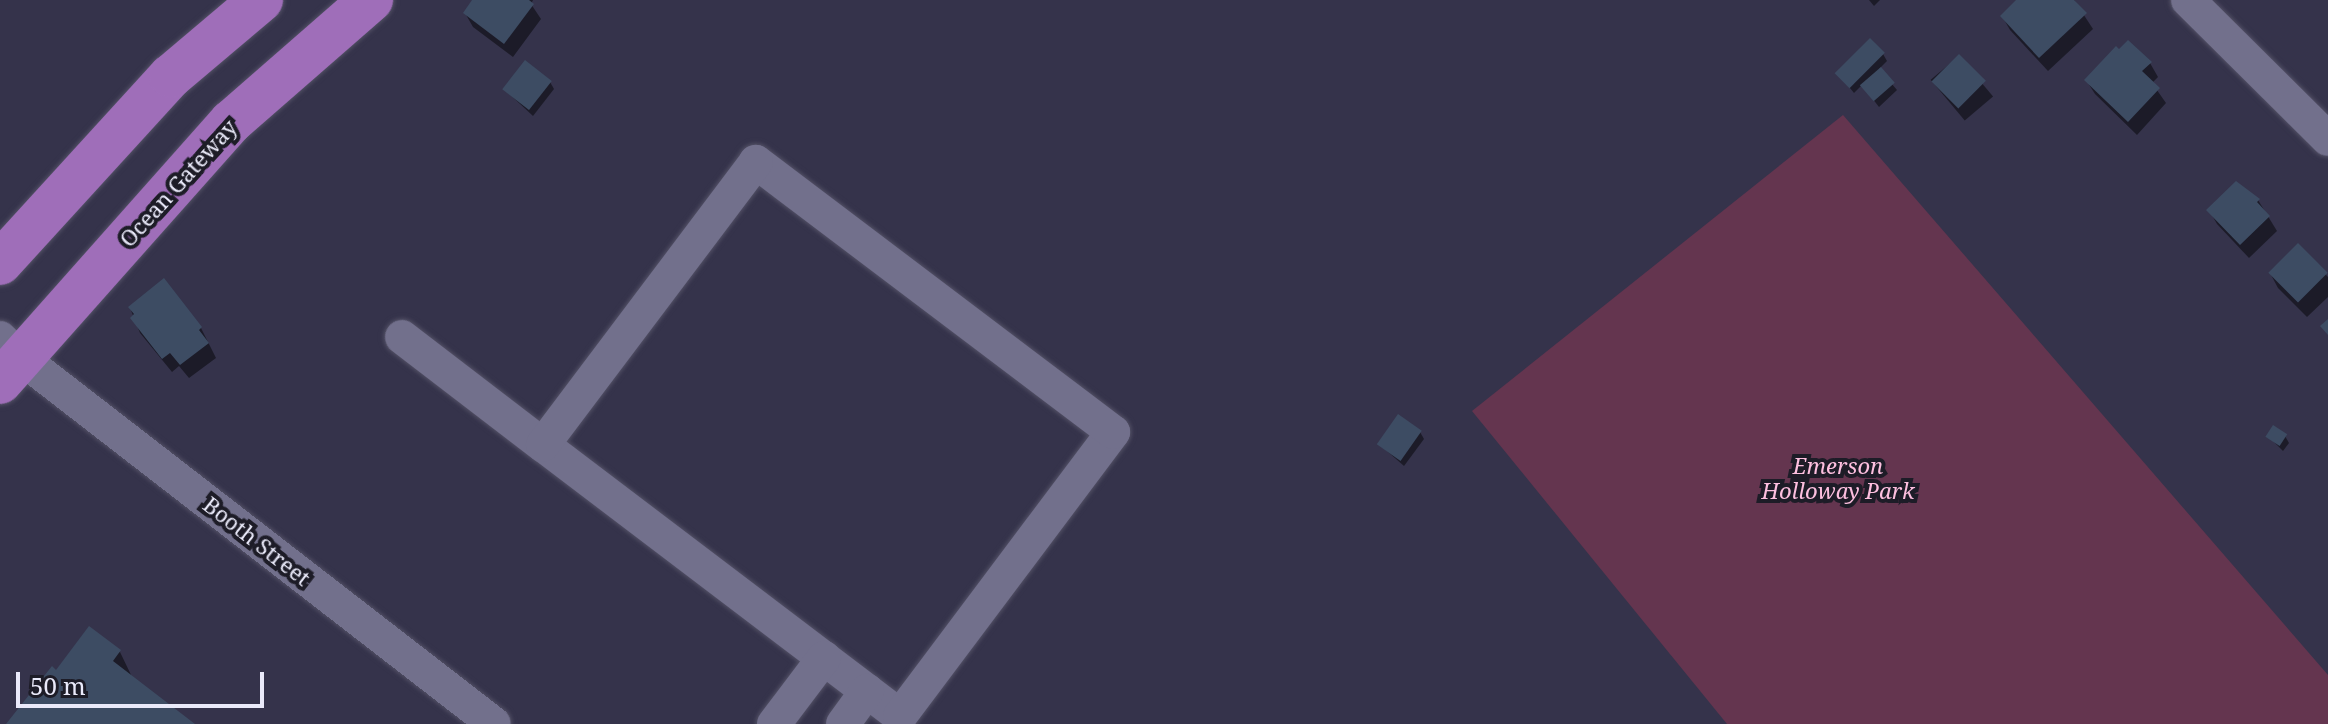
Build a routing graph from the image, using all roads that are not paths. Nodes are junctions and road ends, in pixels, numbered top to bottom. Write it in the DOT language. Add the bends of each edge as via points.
graph roads {
  1 [pos="261,0"];
  2 [pos="371,0"];
  3 [pos="2188,0"];
  4 [pos="2328,139"];
  5 [pos="0,263"];
  6 [pos="402,337"];
  7 [pos="7,359"];
  8 [pos="543,445"];
  9 [pos="824,658"];
  10 [pos="867,691"];
  11 [pos="494,724"];
  12 [pos="774,724"];
  13 [pos="843,724"];
  1 -- 5 [label="main road" via="171,76"];
  2 -- 7 [label="main road, Ocean Gateway" via="231,122"];
  3 -- 4 [label="street"];
  6 -- 8 [label="street"];
  7 -- 11 [label="street, Booth Street"];
  8 -- 9 [label="street"];
  8 -- 10 [label="street" via="756,162 1113,432 900,716"];
  9 -- 10 [label="street"];
  9 -- 12 [label="street"];
  10 -- 13 [label="street"];
}
